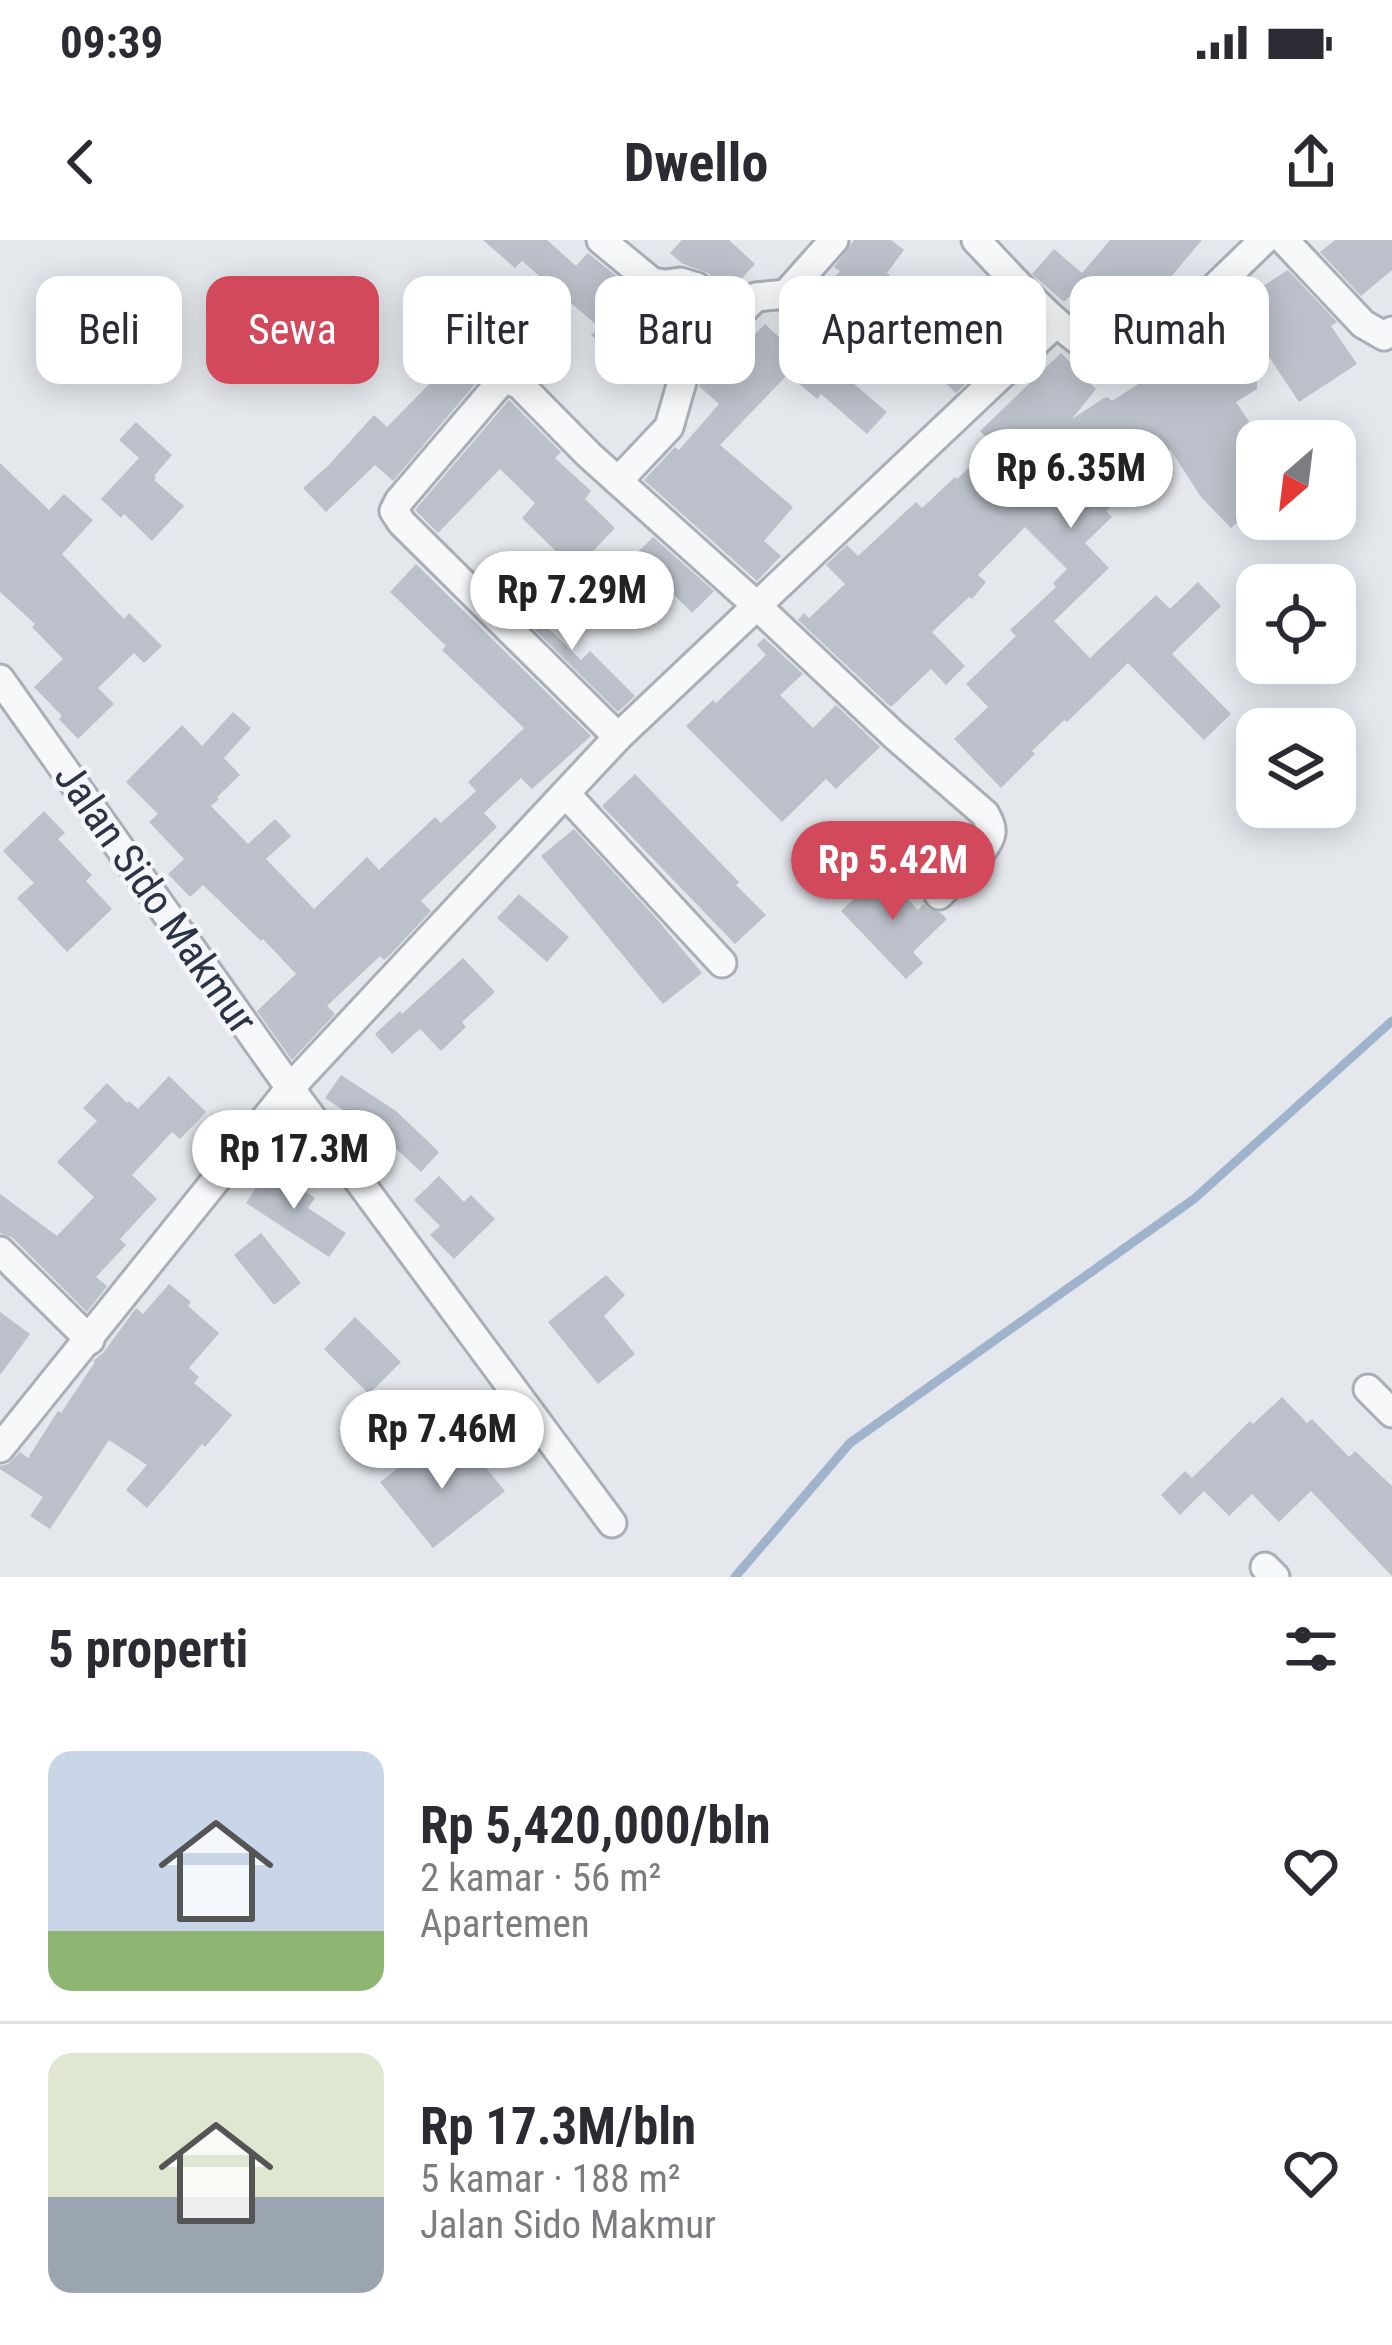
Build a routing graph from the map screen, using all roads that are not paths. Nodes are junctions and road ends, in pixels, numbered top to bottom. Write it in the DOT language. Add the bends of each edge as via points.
graph roads {
  1 [pos="601,240"];
  2 [pos="834,240"];
  3 [pos="976,240"];
  4 [pos="1264,240"];
  5 [pos="1284,240"];
  6 [pos="645,276"];
  7 [pos="755,299"];
  8 [pos="1056,323"];
  9 [pos="1392,332"];
  10 [pos="681,384"];
  11 [pos="618,481"];
  12 [pos="755,604"];
  13 [pos="0,679"];
  14 [pos="617,736"];
  15 [pos="566,794"];
  16 [pos="939,895"];
  17 [pos="722,963"];
  18 [pos="290,1088"];
  19 [pos="0,1251"];
  20 [pos="89,1340"];
  21 [pos="1368,1389"];
  22 [pos="1392,1413"];
  23 [pos="0,1448"];
  24 [pos="611,1523"];
  1 -- 6 [label="street"];
  2 -- 7 [label="street" via="786,293"];
  3 -- 8 [label="street"];
  4 -- 8 [label="street" via="1132,361 1104,356"];
  5 -- 9 [label="street" via="1363,324"];
  8 -- 12 [label="street"];
  10 -- 11 [label="street" via="669,427"];
  11 -- 12 [label="street"];
  11 -- 14 [label="street" via="504,378 394,511"];
  12 -- 14 [label="street"];
  12 -- 16 [label="street" via="986,814 991,836"];
  13 -- 18 [label="street, Jalan Sido Makmur"];
  14 -- 15 [label="street"];
  15 -- 17 [label="street"];
  15 -- 18 [label="street"];
  18 -- 20 [label="street"];
  18 -- 24 [label="street, Jalan Sido Makmur"];
  19 -- 20 [label="street"];
  20 -- 23 [label="street"];
  21 -- 22 [label="street"];
}
